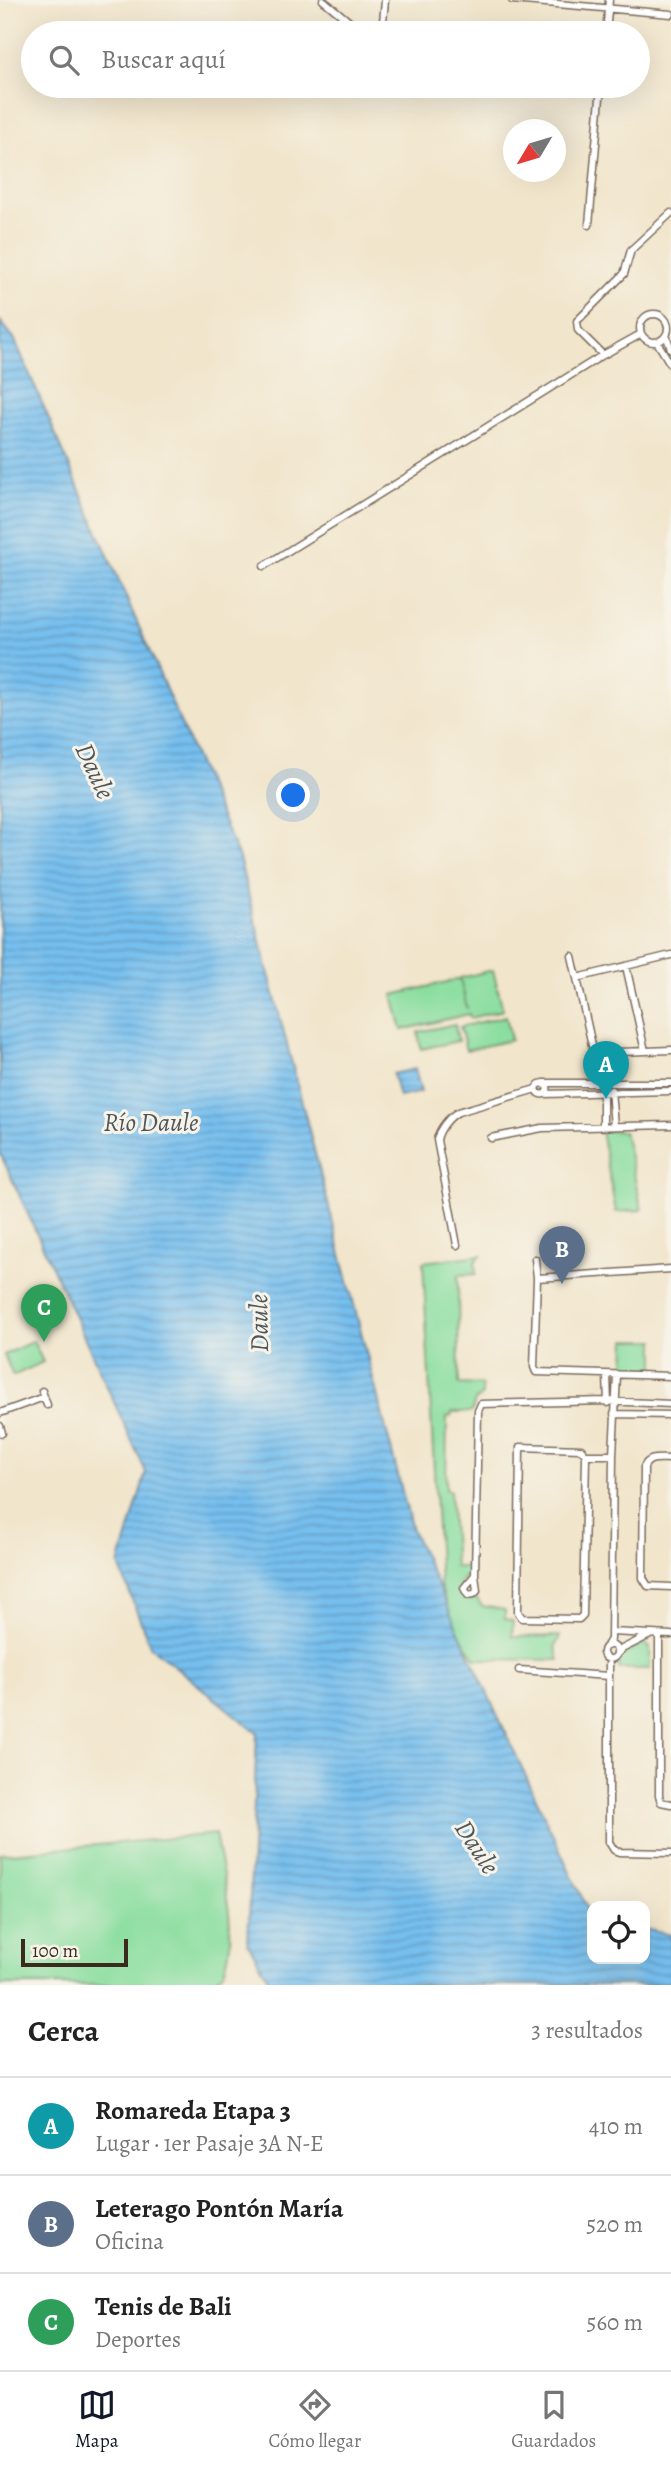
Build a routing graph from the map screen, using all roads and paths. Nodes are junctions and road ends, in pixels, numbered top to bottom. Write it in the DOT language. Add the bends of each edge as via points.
graph roads {
  1 [pos="323,0"];
  2 [pos="385,0"];
  3 [pos="512,0"];
  4 [pos="609,0"];
  5 [pos="608,8"];
  6 [pos="671,14"];
  7 [pos="348,21"];
  8 [pos="383,21"];
  9 [pos="607,21"];
  10 [pos="600,98"];
  11 [pos="671,213"];
  12 [pos="589,225"];
  13 [pos="641,334"];
  14 [pos="666,335"];
  15 [pos="657,342"];
  16 [pos="671,349"];
  17 [pos="603,355"];
  18 [pos="671,365"];
  19 [pos="264,566"];
  20 [pos="572,956"];
  21 [pos="671,956"];
  22 [pos="626,966"];
  23 [pos="577,978"];
  24 [pos="645,1051"];
  25 [pos="671,1051"];
  26 [pos="594,1053"];
  27 [pos="598,1072"];
  28 [pos="544,1083"];
  29 [pos="671,1083"];
  30 [pos="607,1084"];
  31 [pos="536,1089"];
  32 [pos="671,1091"];
  33 [pos="603,1092"];
  34 [pos="612,1092"];
  35 [pos="544,1094"];
  36 [pos="671,1125"];
  37 [pos="603,1126"];
  38 [pos="614,1126"];
  39 [pos="491,1138"];
  40 [pos="457,1245"];
  41 [pos="535,1259"];
  42 [pos="671,1269"];
  43 [pos="537,1278"];
  44 [pos="607,1375"];
  45 [pos="617,1375"];
  46 [pos="671,1376"];
  47 [pos="45,1398"];
  48 [pos="606,1401"];
  49 [pos="615,1403"];
  50 [pos="671,1404"];
  51 [pos="0,1413"];
  52 [pos="614,1414"];
  53 [pos="671,1415"];
  54 [pos="586,1455"];
  55 [pos="613,1455"];
  56 [pos="671,1459"];
  57 [pos="475,1574"];
  58 [pos="671,1587"];
  59 [pos="656,1635"];
  60 [pos="671,1635"];
  61 [pos="609,1639"];
  62 [pos="612,1656"];
  63 [pos="519,1670"];
  64 [pos="609,1676"];
  65 [pos="671,1804"];
  66 [pos="671,1853"];
  1 -- 7 [label="street"];
  2 -- 8 [label="street"];
  3 -- 5 [label="street"];
  4 -- 5 [label="street"];
  5 -- 6 [label="street"];
  5 -- 9 [label="street"];
  10 -- 12 [label="street"];
  11 -- 17 [label="street" via="631,250 624,274 577,321 578,330"];
  13 -- 14 [label="street" via="641,322 651,314 664,318"];
  13 -- 15 [label="street"];
  13 -- 17 [label="street"];
  14 -- 15 [label="street"];
  14 -- 16 [label="street"];
  15 -- 18 [label="street"];
  17 -- 19 [label="street"];
  20 -- 23 [label="street"];
  21 -- 22 [label="street"];
  22 -- 23 [label="street"];
  22 -- 24 [label="street"];
  23 -- 26 [label="street"];
  24 -- 25 [label="street"];
  24 -- 26 [label="street"];
  26 -- 27 [label="street"];
  28 -- 30 [label="street"];
  28 -- 31 [label="street"];
  28 -- 35 [label="street" via="548,1089"];
  29 -- 30 [label="street"];
  30 -- 33 [label="street"];
  30 -- 34 [label="street"];
  31 -- 35 [label="street"];
  31 -- 40 [label="street" via="458,1112 438,1134"];
  32 -- 34 [label="street"];
  33 -- 34 [label="street"];
  33 -- 35 [label="street"];
  33 -- 37 [label="street"];
  34 -- 38 [label="street"];
  36 -- 38 [label="street"];
  37 -- 38 [label="street"];
  37 -- 39 [label="street" via="542,1128"];
  41 -- 43 [label="street"];
  42 -- 43 [label="street"];
  43 -- 44 [label="street" via="536,1373"];
  44 -- 45 [label="street"];
  44 -- 48 [label="street"];
  45 -- 46 [label="street"];
  45 -- 49 [label="street"];
  47 -- 51 [label="street"];
  48 -- 49 [label="street"];
  48 -- 52 [label="street"];
  48 -- 57 [label="street" via="479,1406"];
  49 -- 50 [label="street"];
  49 -- 52 [label="street"];
  52 -- 53 [label="street"];
  52 -- 55 [label="street"];
  54 -- 54 [label="street" via="581,1449 520,1447 518,1612 522,1618 579,1619 583,1615"];
  54 -- 55 [label="street"];
  55 -- 61 [label="street"];
  56 -- 58 [label="street" via="653,1458 644,1467 643,1578 648,1586"];
  59 -- 60 [label="street"];
  59 -- 61 [label="street"];
  59 -- 62 [label="street"];
  59 -- 65 [label="street" via="659,1796 661,1802"];
  61 -- 62 [label="street"];
  61 -- 62 [label="street" via="603,1651"];
  62 -- 64 [label="street"];
  63 -- 64 [label="street"];
  64 -- 66 [label="street" via="609,1842 619,1852"];
}
